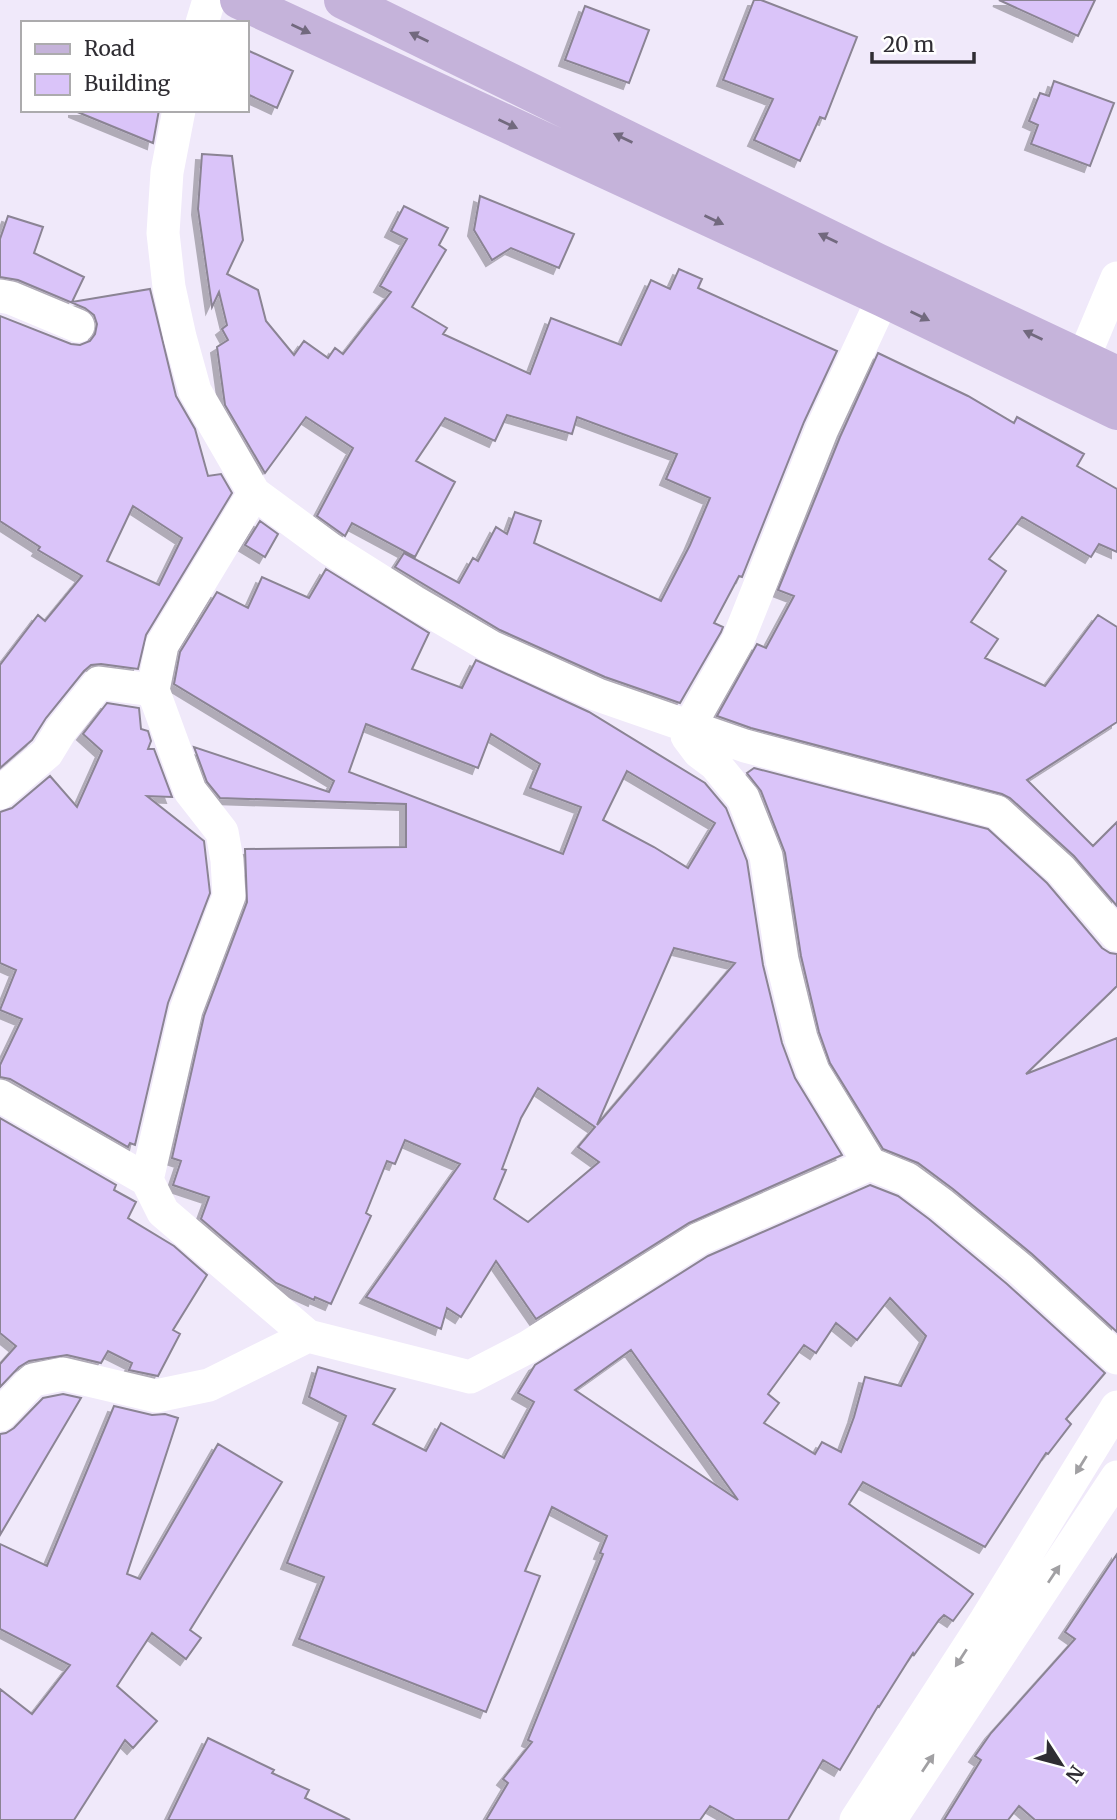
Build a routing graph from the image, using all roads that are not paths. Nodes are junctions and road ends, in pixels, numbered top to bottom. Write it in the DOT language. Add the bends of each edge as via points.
graph roads {
  1 [pos="209,0"];
  2 [pos="239,0"];
  3 [pos="343,0"];
  4 [pos="203,21"];
  5 [pos="179,112"];
  6 [pos="1117,278"];
  7 [pos="0,296"];
  8 [pos="883,298"];
  9 [pos="78,326"];
  10 [pos="1083,359"];
  11 [pos="1117,375"];
  12 [pos="1117,411"];
  13 [pos="254,493"];
  14 [pos="153,690"];
  15 [pos="689,727"];
  16 [pos="0,793"];
  17 [pos="1117,935"];
  18 [pos="0,1096"];
  19 [pos="870,1164"];
  20 [pos="147,1180"];
  21 [pos="307,1336"];
  22 [pos="1117,1358"];
  23 [pos="1117,1407"];
  24 [pos="0,1416"];
  25 [pos="1117,1477"];
  26 [pos="856,1820"];
  27 [pos="890,1820"];
  1 -- 4 [label="street"];
  2 -- 8 [label="main road, one-way"];
  10 -- 3 [label="main road, one-way"];
  5 -- 13 [label="street" via="163,233 169,287 195,391"];
  6 -- 10 [label="street"];
  7 -- 9 [label="street"];
  8 -- 12 [label="main road, one-way"];
  8 -- 15 [label="street" via="822,429 738,640"];
  10 -- 11 [label="main road"];
  13 -- 14 [label="street" via="162,645"];
  13 -- 15 [label="street" via="330,549 491,647 598,695"];
  14 -- 16 [label="street" via="99,684 47,753"];
  14 -- 20 [label="street" via="190,791 222,832 229,896 186,1010"];
  15 -- 17 [label="street" via="997,812 1061,870"];
  15 -- 19 [label="street" via="687,737 743,798 766,856 782,960 801,1038 813,1071"];
  18 -- 20 [label="street"];
  19 -- 21 [label="street" via="699,1240 528,1347 470,1377"];
  19 -- 22 [label="street" via="906,1179 941,1204"];
  20 -- 21 [label="street" via="163,1212"];
  21 -- 24 [label="street" via="209,1385 156,1396 63,1374 33,1380"];
  23 -- 26 [label="street, one-way"];
  27 -- 25 [label="street, one-way"];
}
